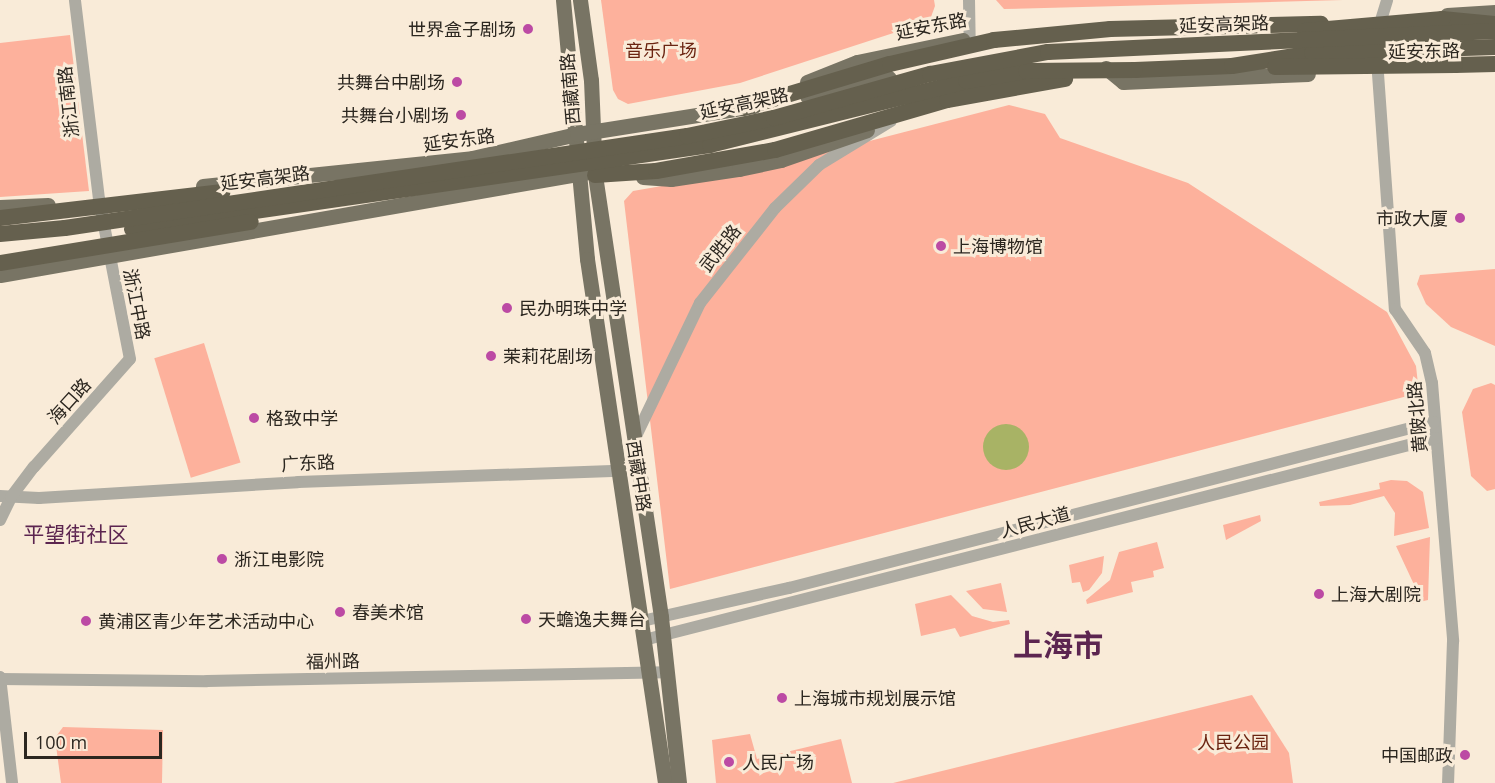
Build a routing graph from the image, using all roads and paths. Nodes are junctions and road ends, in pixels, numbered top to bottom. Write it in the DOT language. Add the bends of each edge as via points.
graph roads {
  1 [pos="75,0"];
  2 [pos="563,0"];
  3 [pos="580,0"];
  4 [pos="969,0"];
  5 [pos="1387,0"];
  6 [pos="1495,14"];
  7 [pos="1442,19"];
  8 [pos="1495,24"];
  9 [pos="1374,26"];
  10 [pos="1495,30"];
  11 [pos="970,39"];
  12 [pos="1164,45"];
  13 [pos="1495,47"];
  14 [pos="1014,56"];
  15 [pos="1495,56"];
  16 [pos="1378,64"];
  17 [pos="1495,64"];
  18 [pos="1232,66"];
  19 [pos="1495,69"];
  20 [pos="1135,70"];
  21 [pos="1064,73"];
  22 [pos="960,102"];
  23 [pos="886,104"];
  24 [pos="743,108"];
  25 [pos="892,121"];
  26 [pos="594,133"];
  27 [pos="577,134"];
  28 [pos="590,173"];
  29 [pos="249,181"];
  30 [pos="375,197"];
  31 [pos="99,200"];
  32 [pos="0,207"];
  33 [pos="102,215"];
  34 [pos="0,218"];
  35 [pos="0,230"];
  36 [pos="0,234"];
  37 [pos="0,246"];
  38 [pos="108,249"];
  39 [pos="0,257"];
  40 [pos="0,263"];
  41 [pos="0,274"];
  42 [pos="130,359"];
  43 [pos="1434,422"];
  44 [pos="1436,438"];
  45 [pos="634,445"];
  46 [pos="619,471"];
  47 [pos="6,496"];
  48 [pos="0,520"];
  49 [pos="661,617"];
  50 [pos="642,621"];
  51 [pos="663,636"];
  52 [pos="644,640"];
  53 [pos="648,672"];
  54 [pos="666,672"];
  55 [pos="0,678"];
  56 [pos="12,783"];
  57 [pos="665,783"];
  58 [pos="680,783"];
  59 [pos="1448,783"];
  1 -- 31 [label="street, 浙江南路"];
  2 -- 27 [label="main road, 西藏南路"];
  3 -- 26 [label="main road, 西藏南路"];
  4 -- 11 [label="street"];
  5 -- 9 [label="street, 黄陂北路"];
  6 -- 7 [label="highway"];
  6 -- 9 [label="main road, 延安东路"];
  7 -- 8 [label="highway"];
  7 -- 9 [label="highway, bridge"];
  9 -- 10 [label="main road, 延安东路"];
  9 -- 11 [label="main road, 延安东路" via="1035,28"];
  9 -- 12 [label="highway, bridge"];
  9 -- 16 [label="street, 黄陂北路"];
  9 -- 24 [label="main road, 延安东路" via="1129,43 925,71"];
  9 -- 24 [label="highway, bridge" via="1041,34 994,40 890,64"];
  10 -- 12 [label="highway, 延安高架路, bridge"];
  11 -- 24 [label="main road, 延安东路" via="857,62"];
  12 -- 14 [label="highway, 延安高架路, bridge"];
  13 -- 18 [label="highway, 延安高架路, bridge" via="1312,53"];
  14 -- 34 [label="highway, bridge" via="952,61 746,116 546,149 352,178"];
  14 -- 36 [label="highway, 延安高架路, bridge" via="930,74 774,118 687,136 65,228"];
  15 -- 16 [label="main road, 延安东路"];
  16 -- 19 [label="main road, 延安东路"];
  16 -- 21 [label="main road, 延安东路" via="1123,82 1106,68"];
  16 -- 43 [label="street, 黄陂北路" via="1395,309 1425,353 1431,372"];
  17 -- 18 [label="highway, bridge"];
  18 -- 20 [label="highway, 延安高架路"];
  20 -- 28 [label="highway, bridge" via="965,96 775,150 656,171"];
  20 -- 30 [label="highway, 延安高架路, bridge" via="1026,71 966,81 710,145"];
  21 -- 22 [label="main road, 延安东路" via="1051,89"];
  21 -- 23 [label="main road, 延安东路" via="946,88"];
  22 -- 23 [label="main road"];
  22 -- 25 [label="main road, 延安东路"];
  23 -- 28 [label="main road, 延安东路" via="757,139"];
  24 -- 26 [label="main road, 延安东路"];
  25 -- 28 [label="main road, 延安东路" via="781,160 739,169 671,178"];
  25 -- 45 [label="street, 武胜路" via="839,150 804,177 742,249 687,326 641,419"];
  26 -- 27 [label="main road, 延安东路"];
  26 -- 28 [label="main road, 西藏南路"];
  27 -- 28 [label="main road, 西藏南路"];
  27 -- 29 [label="main road, 延安东路" via="472,158"];
  28 -- 38 [label="main road, 延安东路" via="325,217 270,216"];
  28 -- 45 [label="main road, 西藏中路"];
  28 -- 46 [label="main road, 西藏中路" via="587,259"];
  29 -- 31 [label="main road, 延安东路"];
  29 -- 33 [label="main road, 延安东路" via="197,200"];
  30 -- 37 [label="highway, 延安高架路, bridge"];
  30 -- 40 [label="highway, bridge" via="209,232"];
  31 -- 32 [label="main road, 延安东路"];
  31 -- 33 [label="street, 浙江南路"];
  33 -- 35 [label="main road, 延安东路"];
  33 -- 38 [label="street, 浙江中路"];
  38 -- 39 [label="main road, 延安东路"];
  38 -- 41 [label="main road, 延安东路"];
  38 -- 42 [label="street, 浙江中路"];
  42 -- 47 [label="street, 海口路"];
  43 -- 44 [label="street, 黄陂北路"];
  43 -- 49 [label="street, 人民大道"];
  44 -- 51 [label="street, 人民大道"];
  44 -- 59 [label="street, 黄陂北路" via="1453,641"];
  45 -- 49 [label="main road, 西藏中路"];
  46 -- 47 [label="street, 广东路"];
  46 -- 50 [label="main road, 西藏中路"];
  47 -- 48 [label="street, 海口路"];
  49 -- 50 [label="street, 人民大道"];
  49 -- 51 [label="main road, 西藏中路"];
  50 -- 52 [label="main road, 西藏中路"];
  51 -- 52 [label="street, 人民大道"];
  51 -- 54 [label="main road, 西藏中路"];
  52 -- 53 [label="main road, 西藏中路"];
  53 -- 54 [label="street, 福州路"];
  53 -- 55 [label="street, 福州路" via="207,681"];
  53 -- 57 [label="main road, 西藏中路"];
  54 -- 58 [label="main road, 西藏中路"];
  55 -- 56 [label="street"];
}
